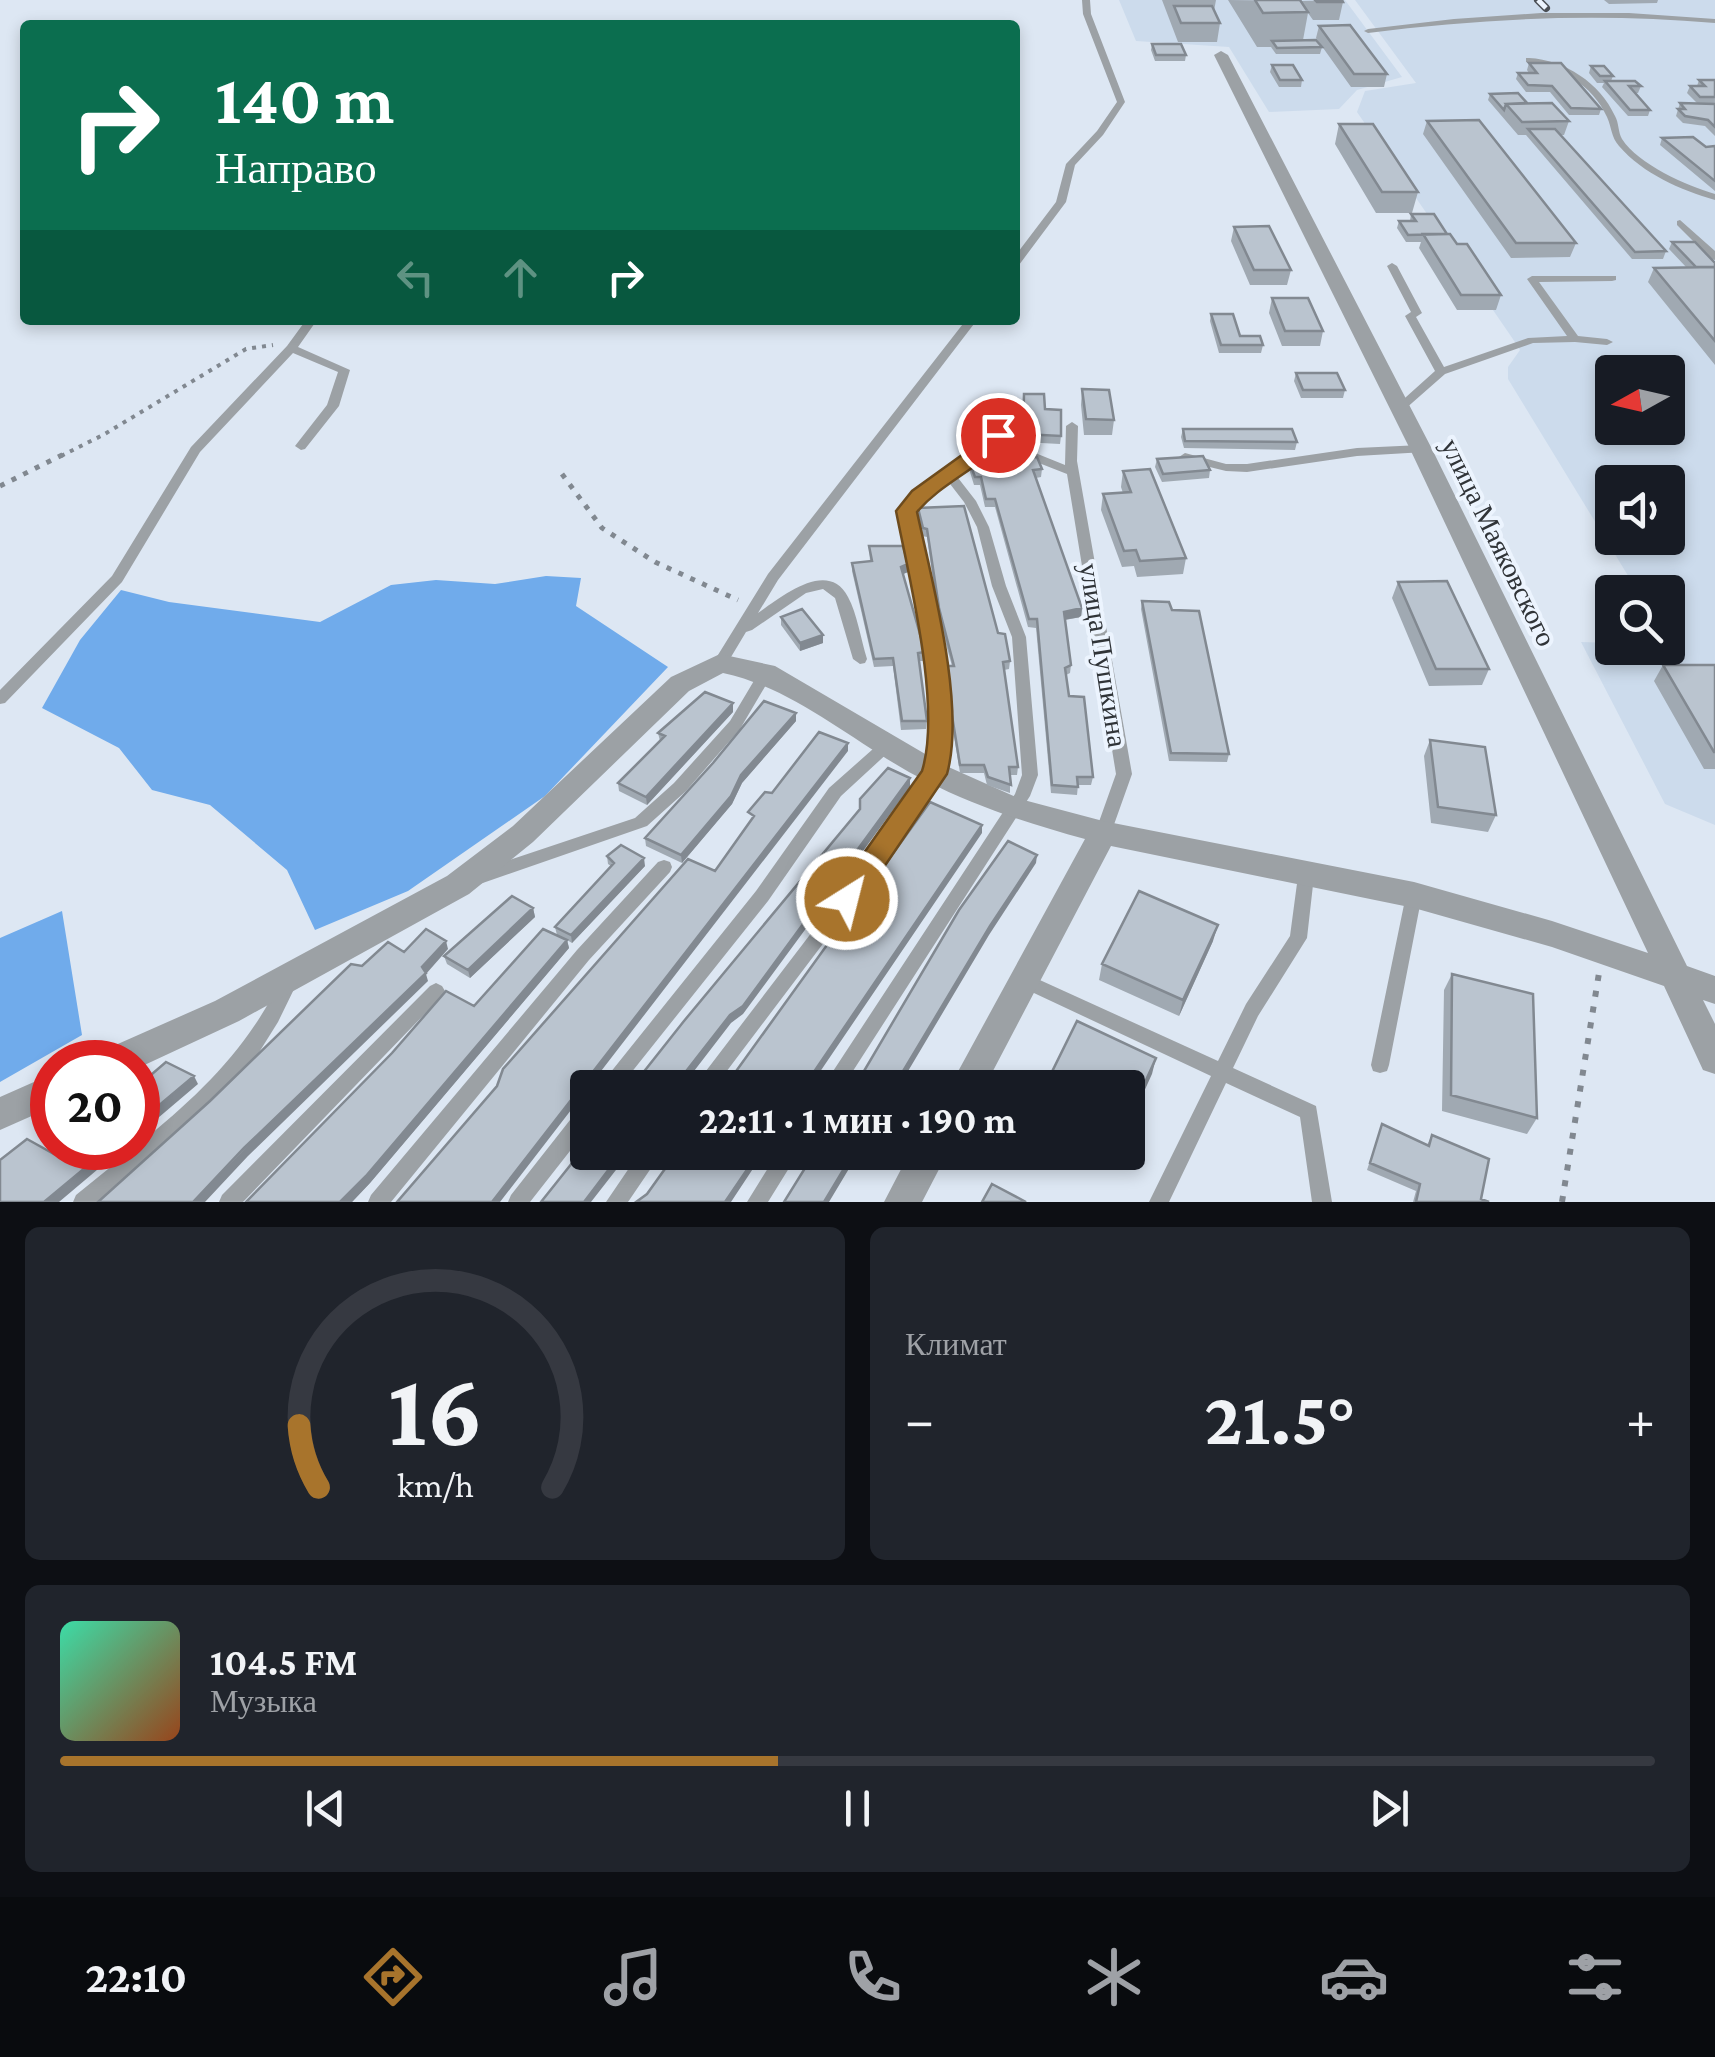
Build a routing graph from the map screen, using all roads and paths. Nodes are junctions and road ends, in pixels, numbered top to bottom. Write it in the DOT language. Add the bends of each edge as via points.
graph roads {
  1 [pos="1086,0"];
  2 [pos="1715,21"];
  3 [pos="1368,31"];
  4 [pos="1221,54"];
  5 [pos="1529,60"];
  6 [pos="1715,198"];
  7 [pos="1680,223"];
  8 [pos="1020,256"];
  9 [pos="1715,257"];
  10 [pos="1392,266"];
  11 [pos="1612,278"];
  12 [pos="308,325"];
  13 [pos="968,325"];
  14 [pos="1575,339"];
  15 [pos="1607,342"];
  16 [pos="291,348"];
  17 [pos="1440,372"];
  18 [pos="1010,405"];
  19 [pos="1400,408"];
  20 [pos="1072,426"];
  21 [pos="994,440"];
  22 [pos="301,446"];
  23 [pos="1421,449"];
  24 [pos="1185,457"];
  25 [pos="1073,472"];
  26 [pos="562,474"];
  27 [pos="950,476"];
  28 [pos="0,486"];
  29 [pos="754,607"];
  30 [pos="738,634"];
  31 [pos="860,659"];
  32 [pos="720,663"];
  33 [pos="766,673"];
  34 [pos="0,700"];
  35 [pos="887,745"];
  36 [pos="934,774"];
  37 [pos="1013,808"];
  38 [pos="1103,833"];
  39 [pos="664,867"];
  40 [pos="1306,876"];
  41 [pos="458,884"];
  42 [pos="1414,895"];
  43 [pos="1603,950"];
  44 [pos="1673,973"];
  45 [pos="290,977"];
  46 [pos="1024,980"];
  47 [pos="1715,990"];
  48 [pos="436,991"];
  49 [pos="160,1041"];
  50 [pos="1715,1058"];
  51 [pos="1380,1066"];
  52 [pos="622,1070"];
  53 [pos="716,1070"];
  54 [pos="843,1070"];
  55 [pos="976,1070"];
  56 [pos="1224,1071"];
  57 [pos="30,1100"];
  58 [pos="0,1114"];
  59 [pos="570,1135"];
  60 [pos="639,1170"];
  61 [pos="777,1170"];
  62 [pos="920,1170"];
  63 [pos="83,1202"];
  64 [pos="229,1202"];
  65 [pos="378,1202"];
  66 [pos="518,1202"];
  67 [pos="616,1202"];
  68 [pos="757,1202"];
  69 [pos="902,1202"];
  70 [pos="1160,1202"];
  71 [pos="1322,1202"];
  72 [pos="1562,1202"];
  1 -- 8 [label="lane" via="1121,102 1071,164 1061,202"];
  2 -- 3 [label="lane" via="1495,18"];
  4 -- 19 [label="street, улица Маяковского"];
  5 -- 6 [label="lane" via="1545,60 1578,77 1610,115 1623,146 1674,181"];
  7 -- 9 [label="lane"];
  10 -- 17 [label="lane"];
  11 -- 14 [label="lane" via="1532,279"];
  12 -- 16 [label="lane"];
  13 -- 29 [label="lane"];
  14 -- 15 [label="lane"];
  14 -- 17 [label="lane" via="1532,340"];
  16 -- 22 [label="lane" via="344,370 333,406"];
  16 -- 28 [label="path" via="246,349"];
  16 -- 34 [label="lane" via="195,450 117,579"];
  17 -- 19 [label="lane"];
  18 -- 21 [label="lane"];
  19 -- 23 [label="street, улица Маяковского"];
  20 -- 25 [label="lane, улица Пушкина"];
  21 -- 25 [label="lane"];
  21 -- 27 [label="lane"];
  23 -- 24 [label="lane" via="1244,468"];
  23 -- 44 [label="street, улица Маяковского"];
  25 -- 38 [label="lane, улица Пушкина" via="1124,774"];
  26 -- 29 [label="path" via="602,528 655,562"];
  27 -- 36 [label="lane" via="906,511 935,655 940,736"];
  27 -- 37 [label="lane" via="982,527 1020,637 1030,775"];
  29 -- 30 [label="lane"];
  30 -- 31 [label="lane" via="802,589 826,584 840,596"];
  30 -- 32 [label="lane"];
  32 -- 33 [label="street"];
  32 -- 41 [label="street" via="680,684 523,834"];
  33 -- 35 [label="street"];
  33 -- 41 [label="lane" via="735,725 641,822"];
  35 -- 36 [label="street"];
  35 -- 52 [label="lane" via="834,792 762,896"];
  36 -- 37 [label="street"];
  36 -- 53 [label="lane"];
  37 -- 38 [label="street"];
  37 -- 54 [label="lane"];
  38 -- 40 [label="street"];
  38 -- 46 [label="street, улица Пушкина"];
  39 -- 65 [label="lane"];
  40 -- 42 [label="street"];
  40 -- 56 [label="lane" via="1298,938 1252,1010"];
  41 -- 45 [label="street"];
  42 -- 43 [label="street"];
  42 -- 51 [label="lane"];
  43 -- 44 [label="street"];
  43 -- 72 [label="path"];
  44 -- 47 [label="street"];
  44 -- 50 [label="street, улица Маяковского"];
  45 -- 49 [label="street"];
  45 -- 63 [label="lane" via="251,1052"];
  46 -- 55 [label="street, улица Пушкина"];
  46 -- 56 [label="lane"];
  48 -- 64 [label="lane"];
  56 -- 70 [label="lane"];
  56 -- 71 [label="lane" via="1309,1112"];
  57 -- 58 [label="street"];
  59 -- 66 [label="lane"];
  60 -- 67 [label="lane"];
  61 -- 68 [label="lane"];
  62 -- 69 [label="street"];
}
